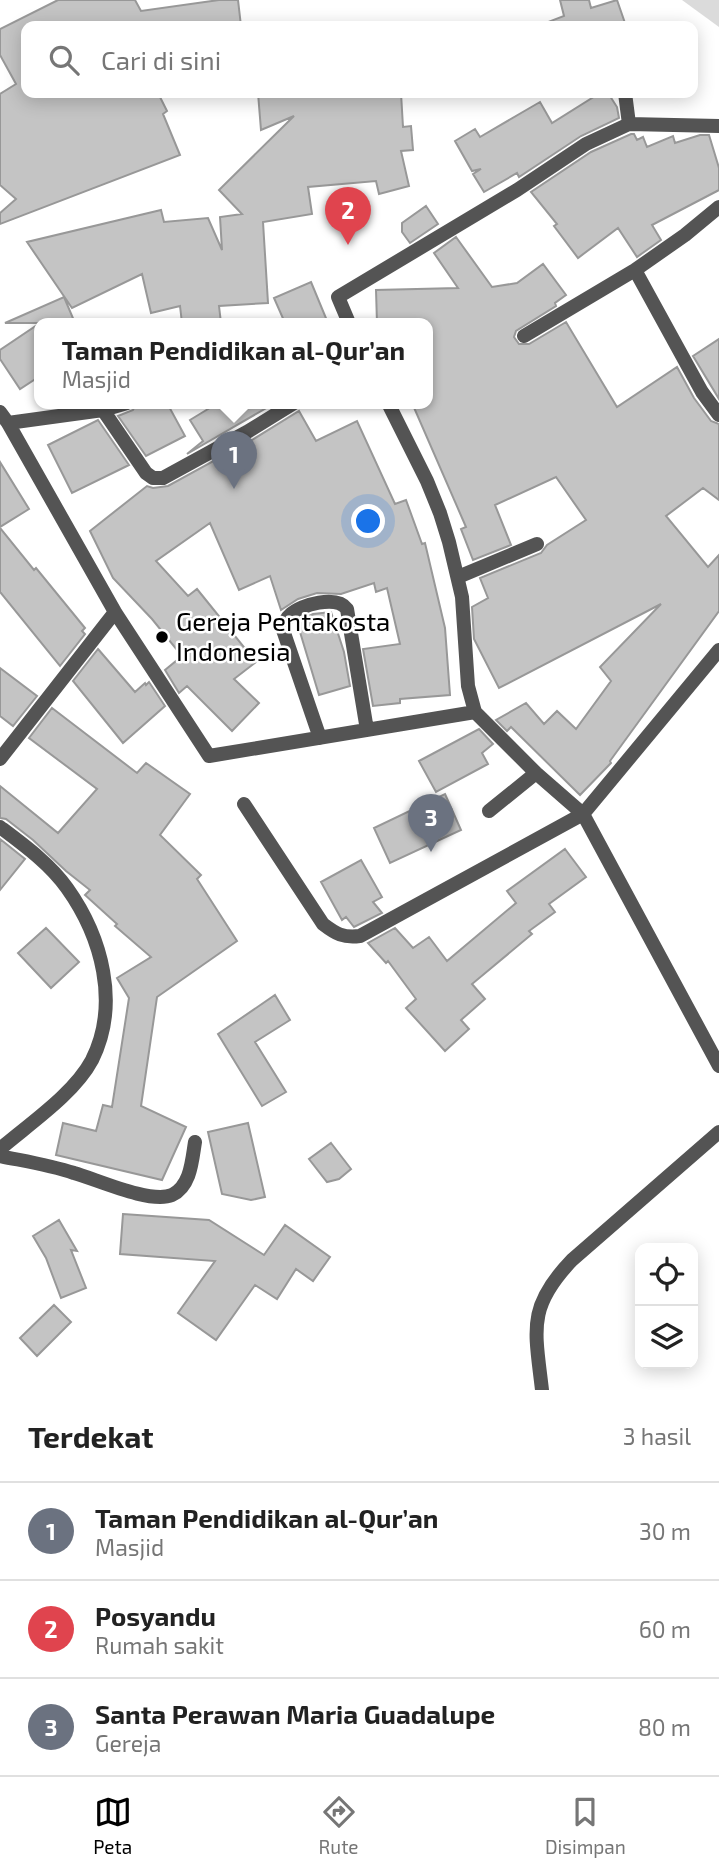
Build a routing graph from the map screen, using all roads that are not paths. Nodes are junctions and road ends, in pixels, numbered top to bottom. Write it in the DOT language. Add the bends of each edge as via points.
graph roads {
  1 [pos="626,98"];
  2 [pos="629,124"];
  3 [pos="719,126"];
  4 [pos="719,206"];
  5 [pos="635,270"];
  6 [pos="347,318"];
  7 [pos="524,336"];
  8 [pos="107,409"];
  9 [pos="284,409"];
  10 [pos="391,409"];
  11 [pos="103,410"];
  12 [pos="719,415"];
  13 [pos="4,418"];
  14 [pos="537,544"];
  15 [pos="458,576"];
  16 [pos="115,612"];
  17 [pos="719,650"];
  18 [pos="475,712"];
  19 [pos="367,730"];
  20 [pos="320,738"];
  21 [pos="0,759"];
  22 [pos="536,773"];
  23 [pos="244,804"];
  24 [pos="489,811"];
  25 [pos="583,814"];
  26 [pos="0,827"];
  27 [pos="719,1066"];
  28 [pos="719,1132"];
  29 [pos="195,1142"];
  30 [pos="0,1149"];
  31 [pos="0,1156"];
  32 [pos="542,1390"];
  1 -- 2 [label="street"];
  2 -- 3 [label="street"];
  2 -- 6 [label="street" via="586,144 338,297"];
  4 -- 5 [label="street"];
  5 -- 7 [label="street"];
  5 -- 12 [label="street"];
  8 -- 11 [label="street"];
  9 -- 11 [label="street" via="163,478 146,473"];
  10 -- 15 [label="street" via="440,513"];
  11 -- 13 [label="street"];
  13 -- 16 [label="street"];
  14 -- 15 [label="street"];
  15 -- 18 [label="street" via="468,686"];
  16 -- 20 [label="street" via="209,756"];
  16 -- 21 [label="street"];
  17 -- 25 [label="street"];
  18 -- 19 [label="street"];
  18 -- 22 [label="street"];
  19 -- 20 [label="street"];
  19 -- 20 [label="street" via="347,609 338,601 323,601 290,614 283,630"];
  22 -- 24 [label="street"];
  22 -- 25 [label="street"];
  23 -- 25 [label="street" via="323,924 343,937 360,936"];
  25 -- 27 [label="street"];
  26 -- 30 [label="street" via="66,887 90,927 107,1000 92,1060 75,1085"];
  28 -- 32 [label="street" via="556,1277 537,1313"];
  29 -- 31 [label="street" via="187,1180 172,1195 163,1196 115,1188"];
}
